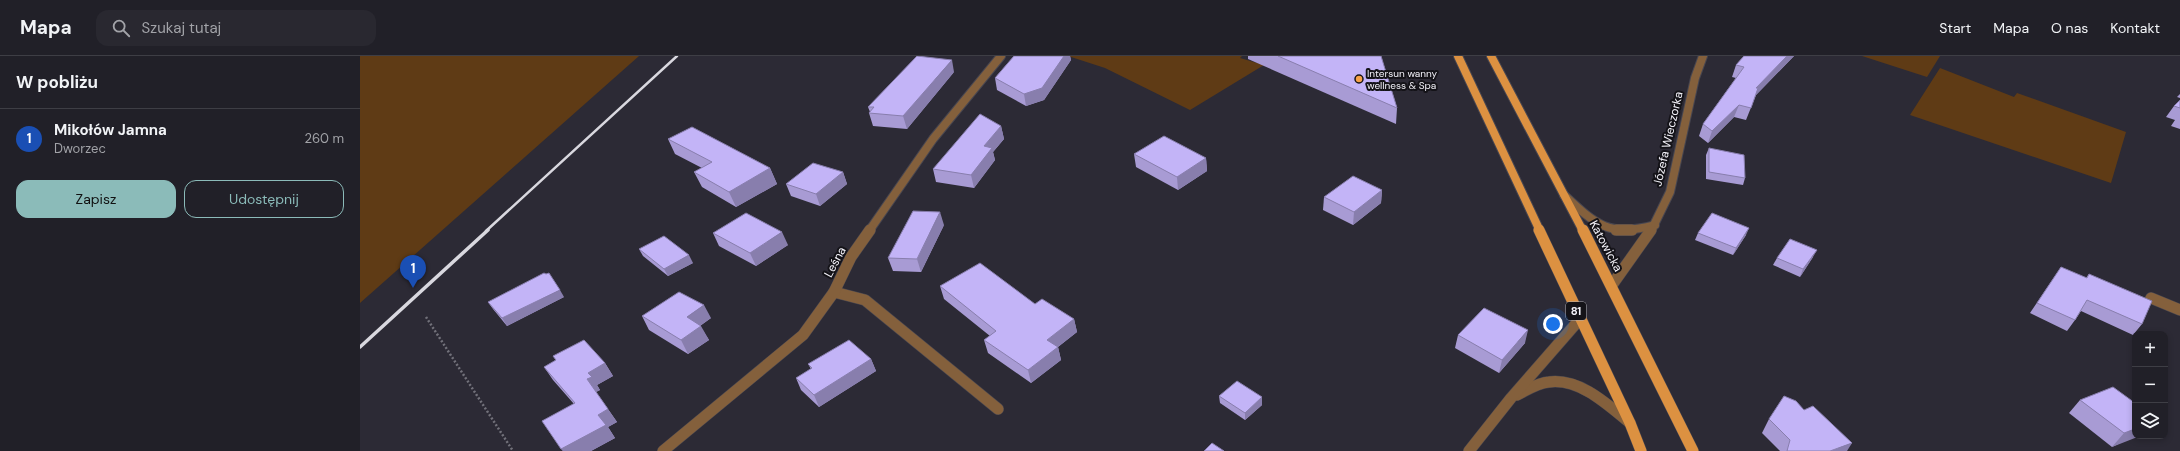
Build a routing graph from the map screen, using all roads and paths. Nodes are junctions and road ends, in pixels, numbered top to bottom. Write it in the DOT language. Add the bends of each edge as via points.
graph roads {
  1 [pos="1001,56"];
  2 [pos="1458,56"];
  3 [pos="1491,56"];
  4 [pos="1703,56"];
  5 [pos="1563,194"];
  6 [pos="1655,225"];
  7 [pos="1612,285"];
  8 [pos="834,292"];
  9 [pos="2151,298"];
  10 [pos="2180,310"];
  11 [pos="426,316"];
  12 [pos="1580,319"];
  13 [pos="1511,398"];
  14 [pos="998,409"];
  15 [pos="1630,423"];
  16 [pos="513,451"];
  17 [pos="663,451"];
  18 [pos="1469,451"];
  19 [pos="1641,451"];
  20 [pos="1693,451"];
  1 -- 8 [label="street, Leśna" via="933,139 851,256"];
  2 -- 12 [label="main road, 81"];
  3 -- 5 [label="main road, Katowicka"];
  4 -- 6 [label="street, Józefa Wieczorka" via="1695,78 1670,192"];
  5 -- 6 [label="street" via="1590,219 1609,229 1633,231"];
  5 -- 7 [label="main road, Katowicka"];
  6 -- 7 [label="street, Józefa Wieczorka"];
  7 -- 20 [label="main road, Katowicka"];
  8 -- 14 [label="street" via="864,300"];
  8 -- 17 [label="street, Leśna" via="803,335"];
  9 -- 10 [label="street"];
  11 -- 16 [label="path"];
  12 -- 13 [label="street"];
  12 -- 15 [label="main road, 81"];
  13 -- 15 [label="street" via="1537,384 1571,384 1587,391"];
  13 -- 18 [label="street"];
  15 -- 19 [label="main road, 81"];
}
